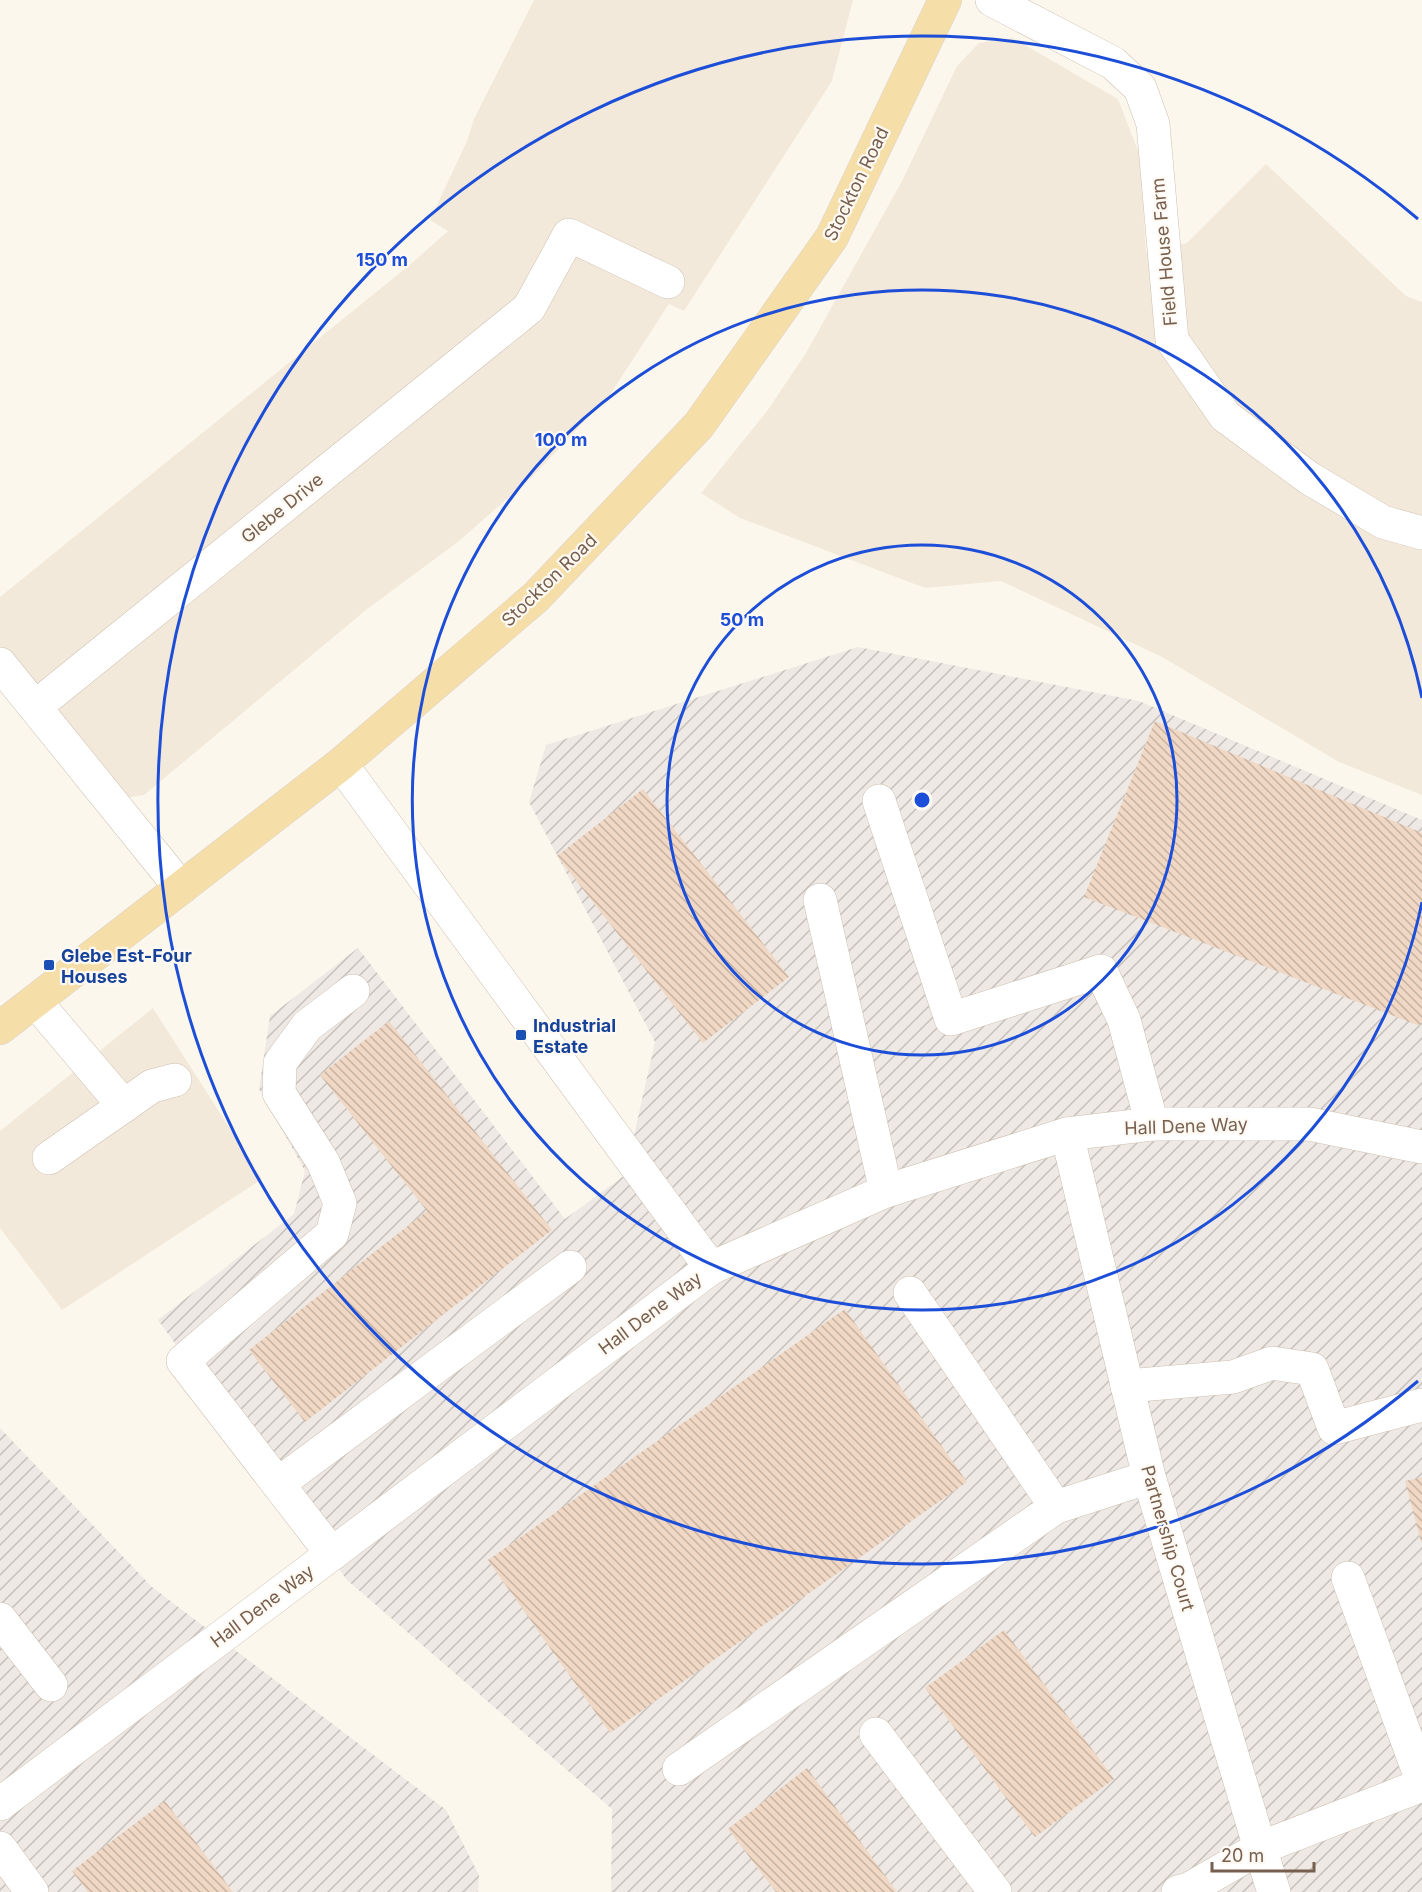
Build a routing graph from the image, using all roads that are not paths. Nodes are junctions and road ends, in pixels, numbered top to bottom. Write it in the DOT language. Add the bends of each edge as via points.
graph roads {
  1 [pos="945,0"];
  2 [pos="992,0"];
  3 [pos="668,282"];
  4 [pos="1422,533"];
  5 [pos="0,664"];
  6 [pos="35,707"];
  7 [pos="341,764"];
  8 [pos="879,801"];
  9 [pos="181,888"];
  10 [pos="820,900"];
  11 [pos="352,990"];
  12 [pos="35,1001"];
  13 [pos="0,1028"];
  14 [pos="175,1080"];
  15 [pos="124,1106"];
  16 [pos="1152,1124"];
  17 [pos="1067,1134"];
  18 [pos="1422,1147"];
  19 [pos="49,1158"];
  20 [pos="886,1191"];
  21 [pos="570,1267"];
  22 [pos="711,1268"];
  23 [pos="910,1293"];
  24 [pos="1127,1386"];
  25 [pos="1422,1405"];
  26 [pos="1149,1476"];
  27 [pos="278,1484"];
  28 [pos="1056,1508"];
  29 [pos="332,1554"];
  30 [pos="1348,1578"];
  31 [pos="0,1619"];
  32 [pos="51,1684"];
  33 [pos="876,1734"];
  34 [pos="679,1769"];
  35 [pos="1422,1783"];
  36 [pos="0,1804"];
  37 [pos="0,1848"];
  38 [pos="1260,1848"];
  39 [pos="32,1892"];
  40 [pos="995,1892"];
  41 [pos="1178,1892"];
  42 [pos="1274,1892"];
  1 -- 7 [label="main road, Stockton Road" via="832,237 699,425 536,597"];
  2 -- 4 [label="street, Field House Farm" via="1113,63 1140,88 1153,124 1172,340 1225,416 1309,478 1383,522"];
  3 -- 6 [label="street, Glebe Drive" via="569,235 530,308"];
  5 -- 6 [label="street"];
  6 -- 9 [label="street"];
  7 -- 9 [label="main road, Stockton Road"];
  7 -- 22 [label="street"];
  8 -- 16 [label="street" via="951,1019 1101,971 1124,1020"];
  9 -- 12 [label="main road, Stockton Road"];
  10 -- 20 [label="street"];
  11 -- 27 [label="street" via="307,1026 280,1063 279,1093 323,1162 340,1203 332,1234 183,1361"];
  12 -- 13 [label="main road, Stockton Road"];
  12 -- 15 [label="street"];
  14 -- 15 [label="street" via="152,1086"];
  15 -- 19 [label="street"];
  16 -- 17 [label="street, Hall Dene Way"];
  16 -- 18 [label="street, Hall Dene Way" via="1309,1124"];
  17 -- 20 [label="street, Hall Dene Way"];
  17 -- 24 [label="street, Partnership Court"];
  20 -- 22 [label="street, Hall Dene Way"];
  21 -- 27 [label="street"];
  22 -- 29 [label="street, Hall Dene Way"];
  23 -- 28 [label="street"];
  24 -- 25 [label="street" via="1233,1377 1272,1364 1312,1369 1334,1428"];
  24 -- 26 [label="street, Partnership Court"];
  26 -- 28 [label="street"];
  26 -- 38 [label="street, Partnership Court"];
  27 -- 29 [label="street"];
  28 -- 34 [label="street"];
  29 -- 36 [label="street, Hall Dene Way"];
  30 -- 35 [label="street"];
  31 -- 32 [label="street"];
  33 -- 40 [label="street"];
  35 -- 38 [label="street"];
  37 -- 39 [label="street"];
  38 -- 41 [label="street"];
  38 -- 42 [label="street, Partnership Court"];
}
